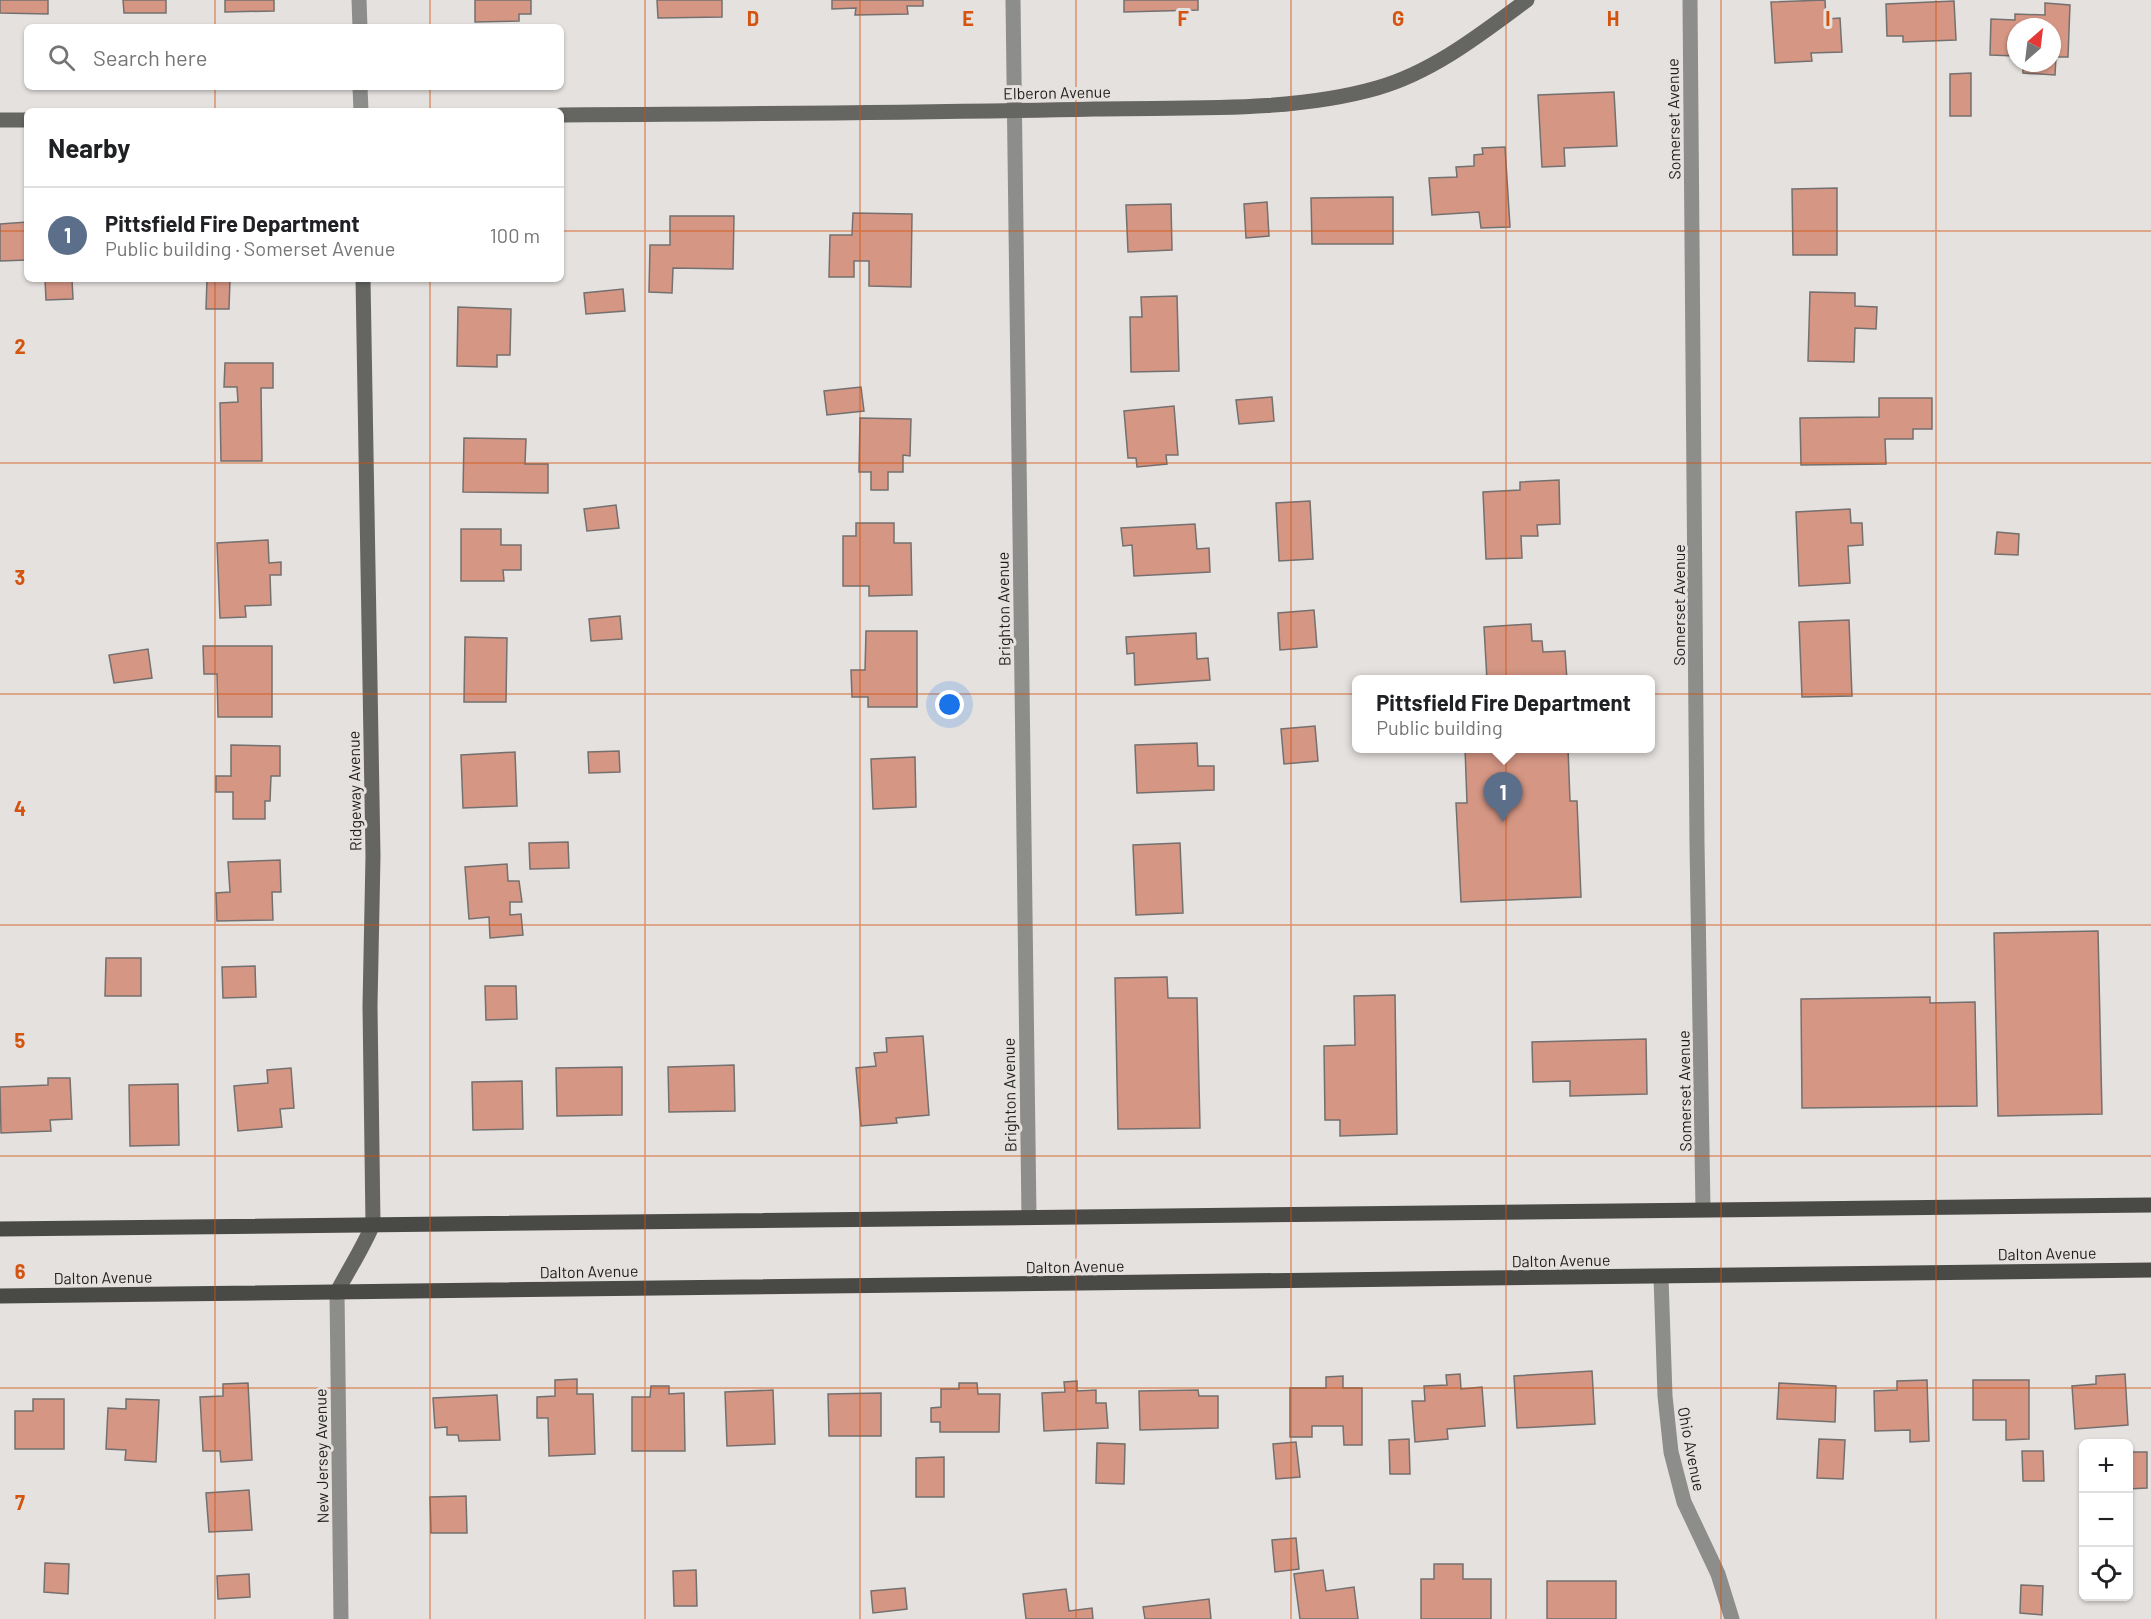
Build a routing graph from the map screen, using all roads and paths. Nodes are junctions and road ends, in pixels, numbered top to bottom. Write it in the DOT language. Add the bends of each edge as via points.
graph roads {
  1 [pos="360,0"];
  2 [pos="1012,0"];
  3 [pos="1527,0"];
  4 [pos="1690,0"];
  5 [pos="360,24"];
  6 [pos="360,90"];
  7 [pos="361,108"];
  8 [pos="1014,111"];
  9 [pos="564,115"];
  10 [pos="0,120"];
  11 [pos="24,120"];
  12 [pos="363,282"];
  13 [pos="2151,1205"];
  14 [pos="1704,1209"];
  15 [pos="1029,1217"];
  16 [pos="373,1224"];
  17 [pos="0,1229"];
  18 [pos="2151,1270"];
  19 [pos="1661,1277"];
  20 [pos="337,1292"];
  21 [pos="0,1296"];
  22 [pos="341,1619"];
  23 [pos="1732,1619"];
  1 -- 5 [label="street"];
  2 -- 8 [label="street, Brighton Avenue"];
  3 -- 8 [label="street, Elberon Avenue" via="1425,69 1379,88 1324,100 1262,106"];
  4 -- 14 [label="street, Somerset Avenue"];
  6 -- 7 [label="street"];
  8 -- 9 [label="street, Elberon Avenue"];
  8 -- 15 [label="street, Brighton Avenue"];
  10 -- 11 [label="street"];
  12 -- 16 [label="street, Ridgeway Avenue" via="373,856"];
  13 -- 14 [label="main road"];
  14 -- 15 [label="main road"];
  15 -- 16 [label="main road"];
  16 -- 17 [label="main road"];
  16 -- 20 [label="street, Ridgeway Avenue"];
  18 -- 19 [label="main road, Dalton Avenue"];
  19 -- 20 [label="main road, Dalton Avenue"];
  19 -- 23 [label="street, Ohio Avenue" via="1671,1452 1684,1502 1718,1574"];
  20 -- 21 [label="main road, Dalton Avenue"];
  20 -- 22 [label="street, New Jersey Avenue"];
}
